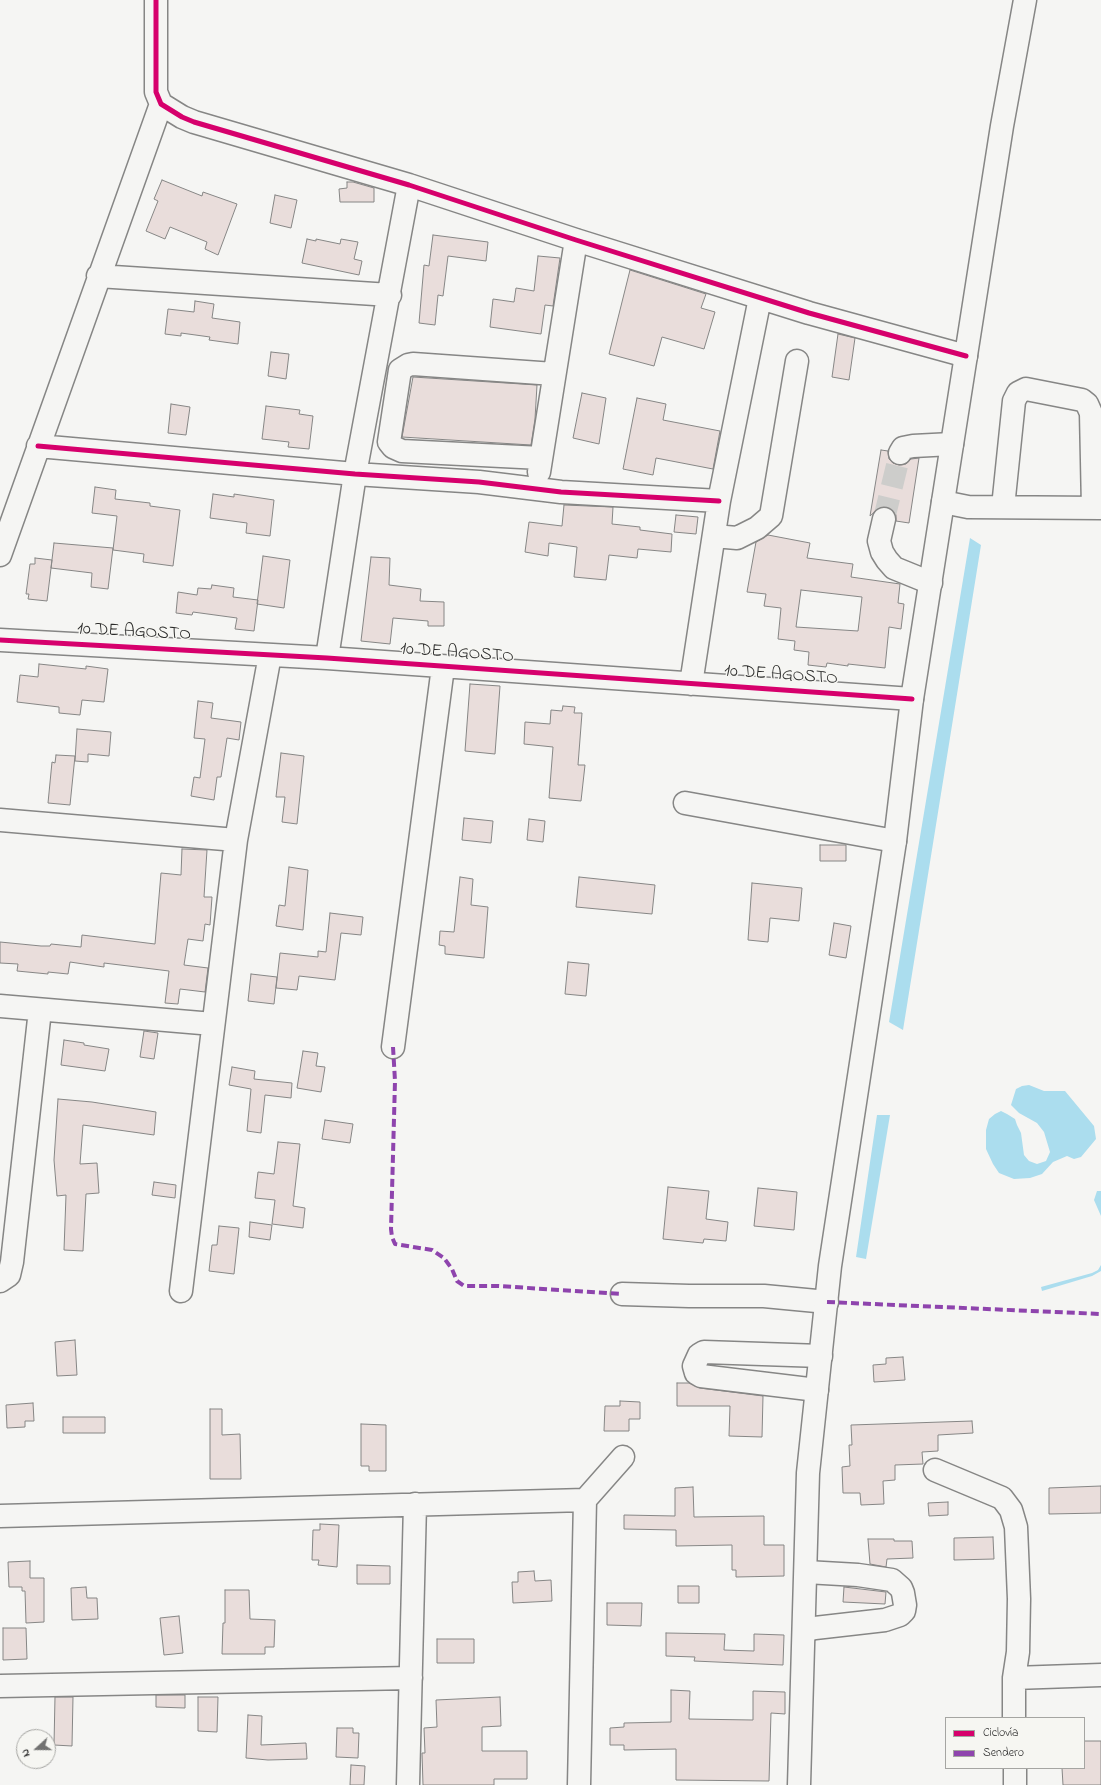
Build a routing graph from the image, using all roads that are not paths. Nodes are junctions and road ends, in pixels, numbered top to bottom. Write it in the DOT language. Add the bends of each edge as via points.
graph roads {
  1 [pos="156,0"];
  2 [pos="1025,0"];
  3 [pos="161,104"];
  4 [pos="409,185"];
  5 [pos="576,240"];
  6 [pos="98,276"];
  7 [pos="390,295"];
  8 [pos="760,298"];
  9 [pos="966,356"];
  10 [pos="797,361"];
  11 [pos="554,374"];
  12 [pos="952,444"];
  13 [pos="38,446"];
  14 [pos="900,453"];
  15 [pos="541,458"];
  16 [pos="355,474"];
  17 [pos="536,490"];
  18 [pos="719,501"];
  19 [pos="943,502"];
  20 [pos="1003,507"];
  21 [pos="1097,508"];
  22 [pos="884,518"];
  23 [pos="714,536"];
  24 [pos="0,555"];
  25 [pos="931,583"];
  26 [pos="0,640"];
  27 [pos="270,655"];
  28 [pos="327,658"];
  29 [pos="443,667"];
  30 [pos="691,684"];
  31 [pos="912,700"];
  32 [pos="685,803"];
  33 [pos="0,820"];
  34 [pos="236,840"];
  35 [pos="895,841"];
  36 [pos="0,1006"];
  37 [pos="40,1010"];
  38 [pos="213,1024"];
  39 [pos="393,1047"];
  40 [pos="0,1281"];
  41 [pos="181,1291"];
  42 [pos="622,1294"];
  43 [pos="827,1302"];
  44 [pos="821,1356"];
  45 [pos="817,1390"];
  46 [pos="623,1457"];
  47 [pos="935,1470"];
  48 [pos="585,1500"];
  49 [pos="415,1504"];
  50 [pos="0,1516"];
  51 [pos="806,1572"];
  52 [pos="804,1631"];
  53 [pos="1101,1675"];
  54 [pos="411,1678"];
  55 [pos="1014,1678"];
  56 [pos="0,1686"];
  57 [pos="1014,1717"];
  58 [pos="1015,1769"];
  59 [pos="408,1785"];
  60 [pos="579,1785"];
  61 [pos="799,1785"];
  62 [pos="1016,1785"];
  1 -- 3 [label="main road" via="156,92"];
  2 -- 9 [label="main road" via="1002,126"];
  3 -- 4 [label="main road" via="194,122"];
  3 -- 6 [label="main road"];
  4 -- 5 [label="main road"];
  4 -- 7 [label="main road"];
  5 -- 8 [label="main road"];
  5 -- 11 [label="main road"];
  6 -- 7 [label="main road"];
  6 -- 13 [label="main road"];
  7 -- 16 [label="main road"];
  8 -- 9 [label="main road"];
  8 -- 18 [label="main road"];
  9 -- 12 [label="main road"];
  10 -- 23 [label="main road" via="771,516 757,528 737,538"];
  11 -- 15 [label="main road"];
  11 -- 15 [label="main road" via="413,364 400,370 390,442 393,447 402,451"];
  12 -- 14 [label="main road" via="913,446 903,448"];
  12 -- 19 [label="main road"];
  13 -- 16 [label="main road"];
  13 -- 24 [label="main road"];
  15 -- 17 [label="main road"];
  16 -- 17 [label="main road" via="479,482"];
  16 -- 28 [label="main road"];
  17 -- 18 [label="main road"];
  18 -- 23 [label="main road"];
  19 -- 20 [label="main road" via="968,507"];
  19 -- 25 [label="main road"];
  20 -- 21 [label="main road"];
  20 -- 21 [label="main road" via="1014,401 1018,393 1026,389 1082,400 1087,404 1091,413"];
  22 -- 25 [label="main road" via="879,541 887,560 894,568"];
  23 -- 30 [label="main road"];
  25 -- 31 [label="main road"];
  26 -- 27 [label="main road, 10 DE AGOSTO"];
  27 -- 28 [label="main road, 10 DE AGOSTO"];
  27 -- 34 [label="main road"];
  28 -- 29 [label="main road, 10 DE AGOSTO"];
  29 -- 30 [label="main road, 10 DE AGOSTO"];
  29 -- 39 [label="main road"];
  30 -- 31 [label="main road, 10 DE AGOSTO"];
  31 -- 35 [label="main road"];
  32 -- 35 [label="main road"];
  33 -- 34 [label="main road"];
  34 -- 38 [label="main road"];
  35 -- 43 [label="main road" via="830,1266"];
  36 -- 37 [label="main road"];
  37 -- 38 [label="main road"];
  37 -- 40 [label="main road" via="12,1262 9,1275"];
  38 -- 41 [label="main road"];
  42 -- 43 [label="main road" via="764,1296"];
  43 -- 44 [label="main road"];
  44 -- 45 [label="main road"];
  44 -- 45 [label="main road" via="704,1352 699,1355 694,1366 696,1373 701,1376"];
  45 -- 51 [label="main road" via="808,1472"];
  46 -- 48 [label="main road"];
  47 -- 55 [label="main road" via="1002,1498 1011,1510 1016,1527 1019,1599 1018,1652"];
  48 -- 49 [label="main road"];
  48 -- 60 [label="main road"];
  49 -- 50 [label="main road"];
  49 -- 54 [label="main road"];
  51 -- 52 [label="main road"];
  51 -- 52 [label="main road" via="858,1574 892,1580 903,1593 905,1606 900,1615 885,1620"];
  52 -- 61 [label="main road"];
  53 -- 55 [label="main road"];
  54 -- 56 [label="main road"];
  54 -- 59 [label="main road"];
  55 -- 57 [label="main road"];
  58 -- 62 [label="main road"];
}
